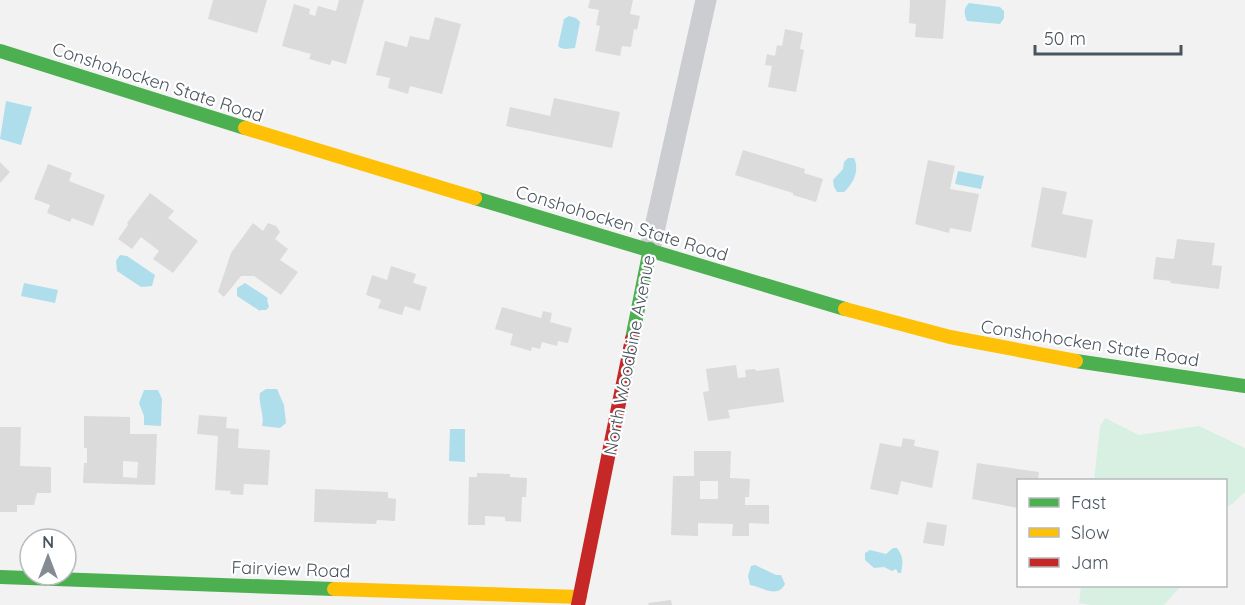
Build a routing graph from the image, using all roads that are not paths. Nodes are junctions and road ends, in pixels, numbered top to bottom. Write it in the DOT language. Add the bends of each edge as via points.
graph roads {
  1 [pos="706,0"];
  2 [pos="0,51"];
  3 [pos="650,249"];
  4 [pos="1245,386"];
  5 [pos="0,577"];
  6 [pos="579,601"];
  1 -- 3 [label="street, North Woodbine Avenue"];
  2 -- 3 [label="main road, Conshohocken State Road" via="314,150"];
  3 -- 4 [label="main road, Conshohocken State Road" via="825,304 955,339"];
  3 -- 6 [label="main road, North Woodbine Avenue"];
  5 -- 6 [label="main road, Fairview Road"];
}
